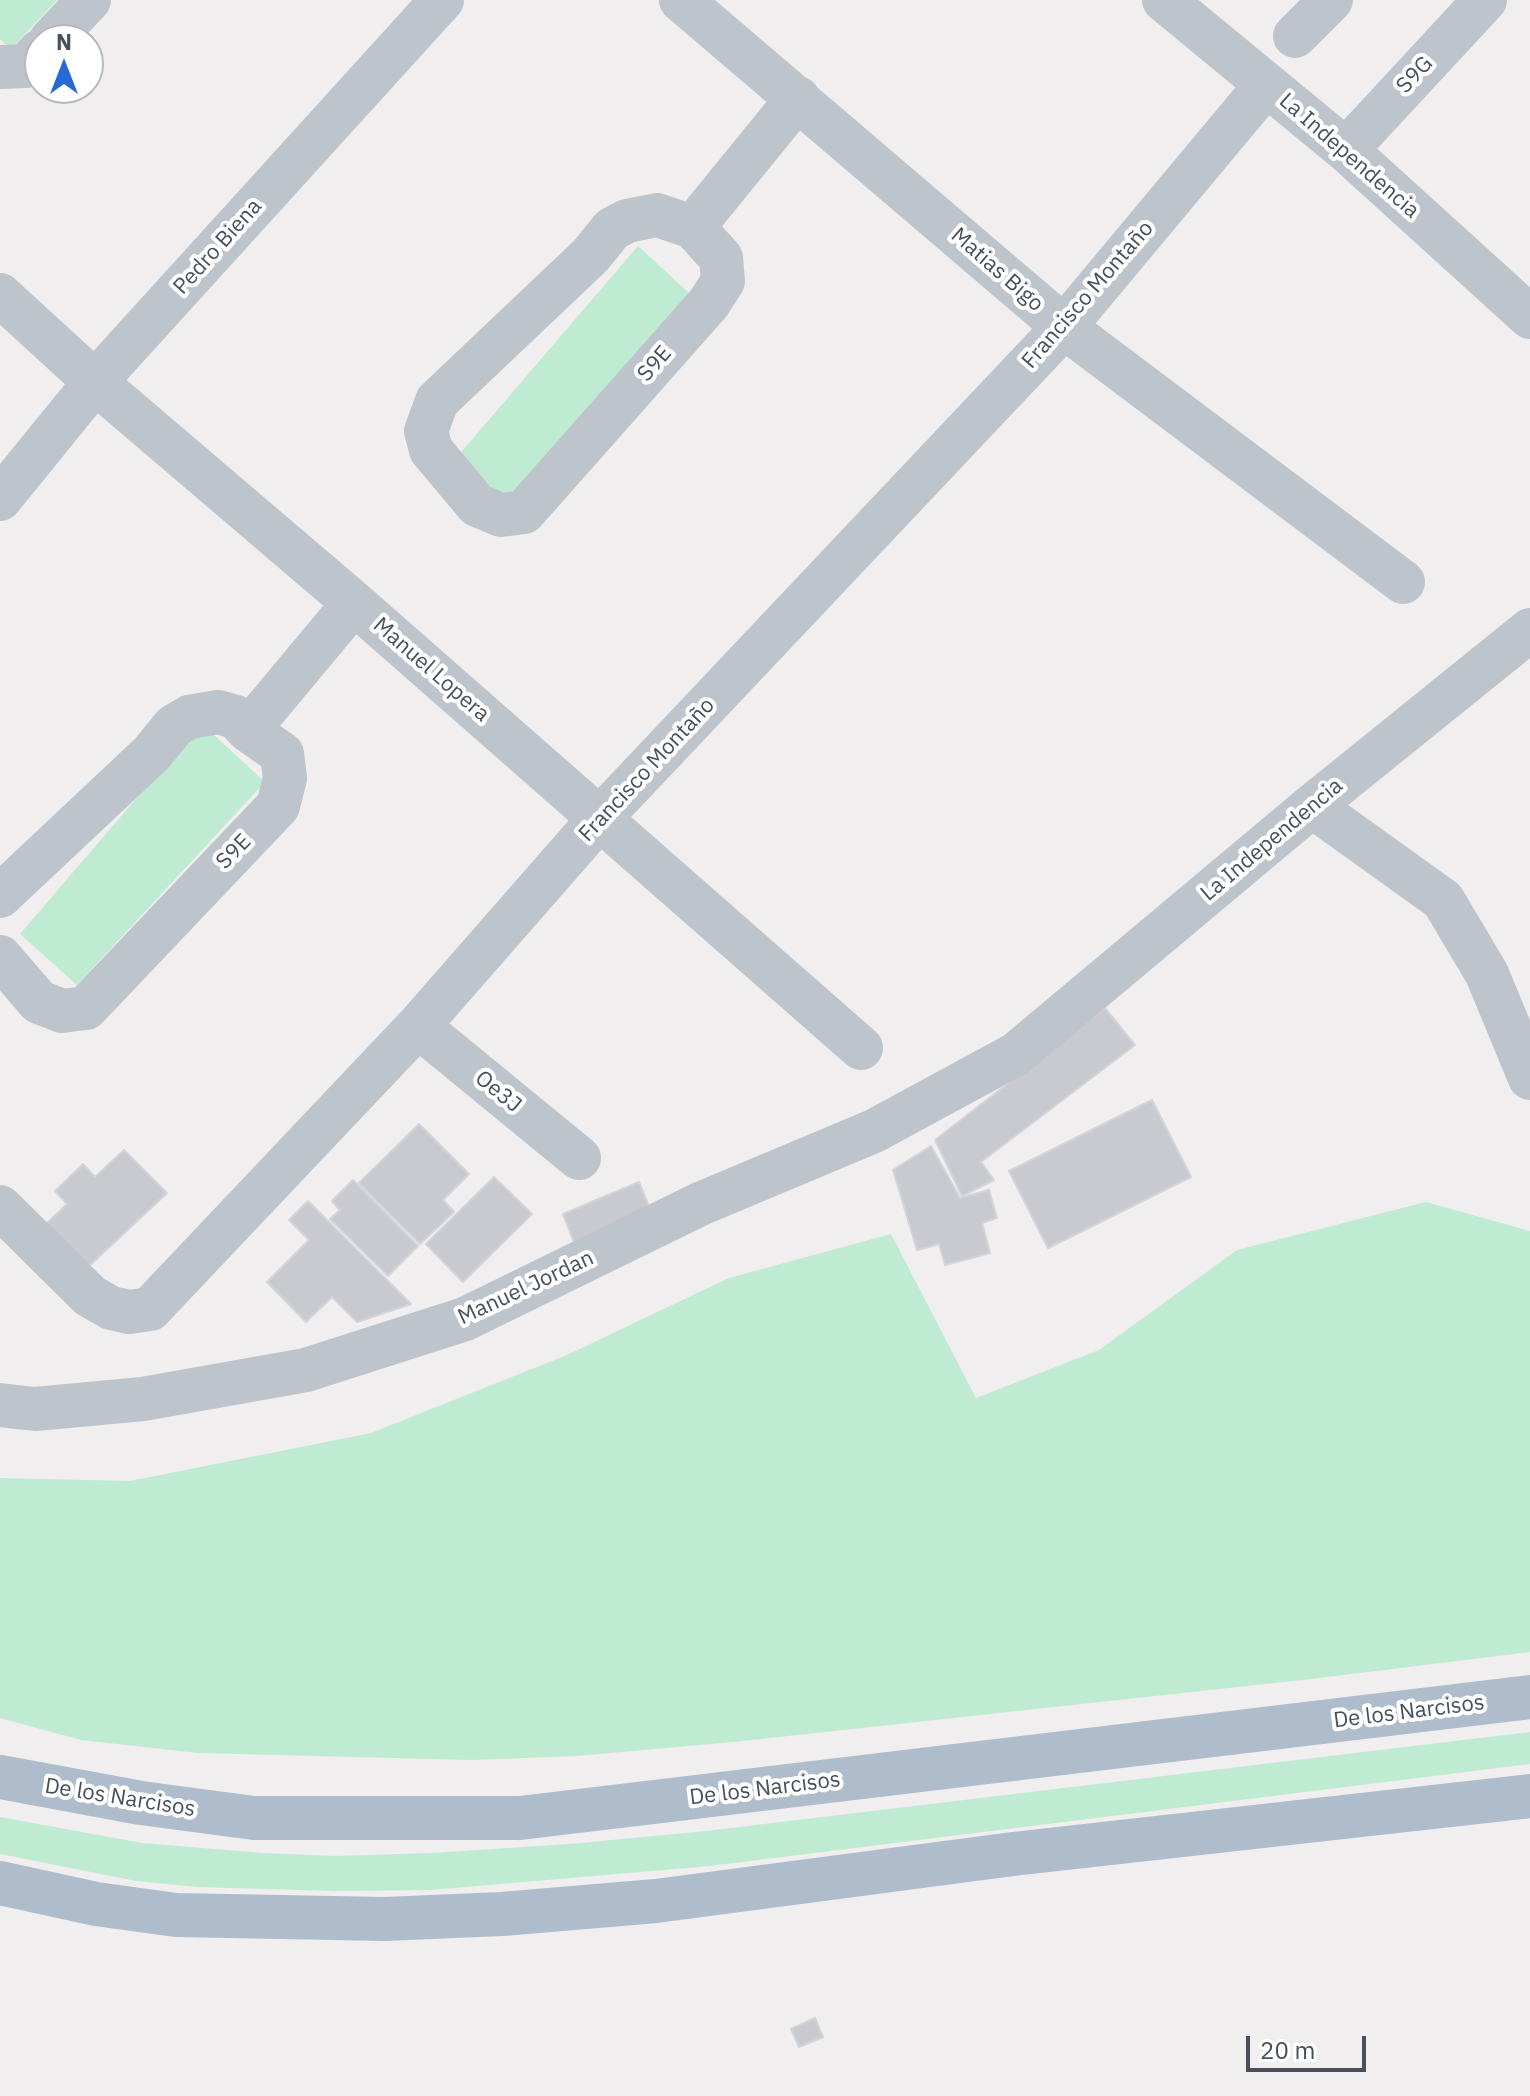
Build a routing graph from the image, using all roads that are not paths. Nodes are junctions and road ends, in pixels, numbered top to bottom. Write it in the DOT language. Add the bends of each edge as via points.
graph roads {
  1 [pos="89,0"];
  2 [pos="442,0"];
  3 [pos="681,0"];
  4 [pos="1164,0"];
  5 [pos="1331,0"];
  6 [pos="1485,0"];
  7 [pos="66,24"];
  8 [pos="1295,36"];
  9 [pos="24,66"];
  10 [pos="0,67"];
  11 [pos="1266,85"];
  12 [pos="798,98"];
  13 [pos="1346,150"];
  14 [pos="693,227"];
  15 [pos="0,295"];
  16 [pos="1530,317"];
  17 [pos="1064,327"];
  18 [pos="95,382"];
  19 [pos="0,499"];
  20 [pos="1403,582"];
  21 [pos="354,603"];
  22 [pos="1530,630"];
  23 [pos="248,730"];
  24 [pos="1312,806"];
  25 [pos="600,818"];
  26 [pos="0,896"];
  27 [pos="0,957"];
  28 [pos="418,1026"];
  29 [pos="861,1048"];
  30 [pos="1016,1054"];
  31 [pos="1530,1078"];
  32 [pos="579,1158"];
  33 [pos="0,1207"];
  34 [pos="0,1405"];
  35 [pos="1530,1697"];
  36 [pos="0,1777"];
  37 [pos="1530,1796"];
  38 [pos="0,1883"];
  1 -- 7 [label="street"];
  2 -- 18 [label="street, Pedro Biena"];
  3 -- 12 [label="street, Matias Bigo"];
  4 -- 11 [label="street, La Independencia"];
  5 -- 8 [label="street"];
  6 -- 13 [label="street, S9G"];
  9 -- 10 [label="street"];
  11 -- 13 [label="street, La Independencia"];
  11 -- 17 [label="street, Francisco Montaño"];
  12 -- 14 [label="street"];
  12 -- 17 [label="street, Matias Bigo"];
  13 -- 16 [label="street, La Independencia"];
  14 -- 14 [label="street, S9E" via="657,215 612,229 437,401 426,431 431,450 477,505 501,515 524,512 709,303 723,281 721,258"];
  15 -- 18 [label="street, Manuel Lopera"];
  17 -- 20 [label="street, Matias Bigo"];
  17 -- 25 [label="street, Francisco Montaño"];
  18 -- 19 [label="street, Pedro Biena"];
  18 -- 21 [label="street, Manuel Lopera"];
  21 -- 23 [label="street"];
  21 -- 25 [label="street, Manuel Lopera"];
  22 -- 24 [label="street, La Independencia"];
  23 -- 26 [label="street" via="236,717 218,712 189,717 174,726"];
  23 -- 27 [label="street, S9E" via="282,754 285,778 278,806 86,1008 62,1011 39,1002"];
  24 -- 30 [label="street, La Independencia"];
  24 -- 31 [label="street" via="1443,900 1487,974"];
  25 -- 28 [label="street, Francisco Montaño"];
  25 -- 29 [label="street, Manuel Lopera"];
  28 -- 32 [label="street, Oe3J"];
  28 -- 33 [label="street, Francisco Montaño" via="150,1309 129,1312 90,1296"];
  30 -- 34 [label="street, Manuel Jordan" via="874,1131 700,1204 465,1319 306,1370 143,1399 35,1409"];
  35 -- 36 [label="main road, De los Narcisos" via="520,1818 254,1818"];
  37 -- 38 [label="main road" via="1013,1854 656,1901 502,1914 385,1919 176,1915"];
}
